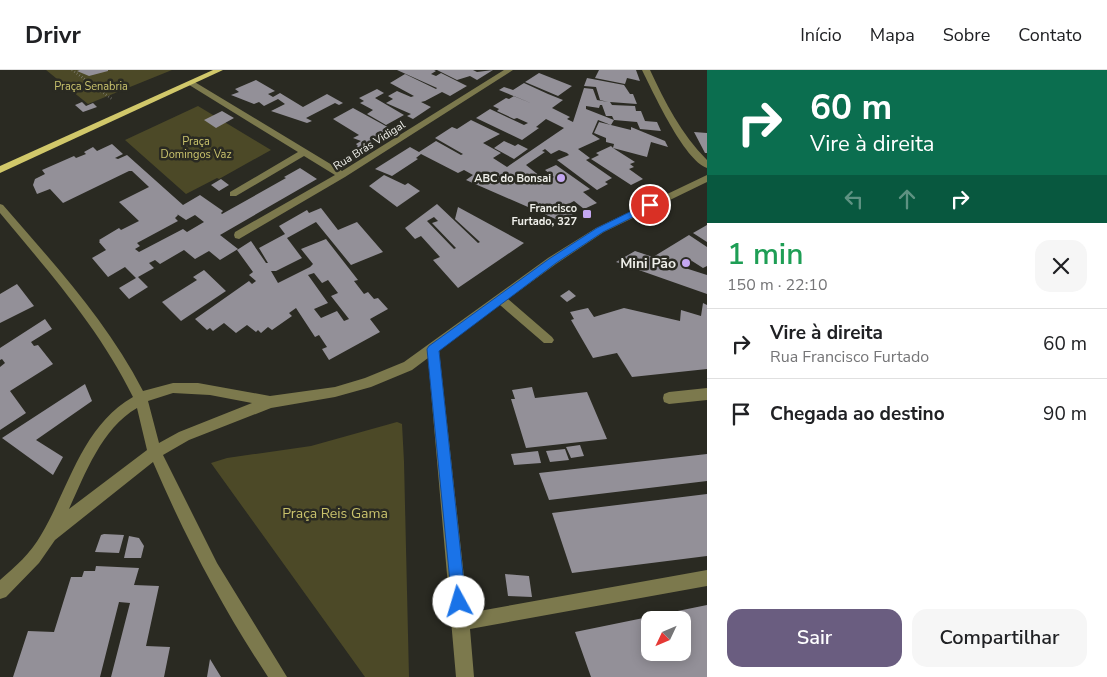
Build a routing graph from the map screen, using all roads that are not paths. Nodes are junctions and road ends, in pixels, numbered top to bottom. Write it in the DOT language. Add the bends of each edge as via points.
graph roads {
  1 [pos="219,70"];
  2 [pos="509,70"];
  3 [pos="646,70"];
  4 [pos="190,83"];
  5 [pos="304,152"];
  6 [pos="707,165"];
  7 [pos="0,170"];
  8 [pos="342,175"];
  9 [pos="707,178"];
  10 [pos="233,194"];
  11 [pos="0,207"];
  12 [pos="239,235"];
  13 [pos="500,298"];
  14 [pos="548,340"];
  15 [pos="433,349"];
  16 [pos="707,394"];
  17 [pos="140,397"];
  18 [pos="669,398"];
  19 [pos="270,402"];
  20 [pos="155,452"];
  21 [pos="49,535"];
  22 [pos="707,578"];
  23 [pos="0,591"];
  24 [pos="461,622"];
  25 [pos="278,677"];
  26 [pos="465,677"];
  1 -- 4 [label="main road"];
  2 -- 8 [label="street, Rua Brás Vidigal"];
  3 -- 6 [label="street" via="683,139"];
  4 -- 5 [label="street"];
  4 -- 7 [label="main road"];
  5 -- 8 [label="street"];
  5 -- 10 [label="street"];
  8 -- 12 [label="street, Rua Brás Vidigal"];
  9 -- 13 [label="street" via="600,230"];
  11 -- 17 [label="street" via="78,300 112,347"];
  13 -- 14 [label="street"];
  13 -- 15 [label="street"];
  15 -- 19 [label="street" via="408,366 367,382 335,392"];
  15 -- 24 [label="street"];
  16 -- 18 [label="street"];
  17 -- 19 [label="street" via="174,388 201,388"];
  17 -- 20 [label="street"];
  17 -- 21 [label="street" via="111,423 91,451"];
  19 -- 20 [label="street" via="184,436"];
  20 -- 21 [label="street"];
  20 -- 25 [label="street" via="206,559 247,632"];
  21 -- 23 [label="street" via="35,557"];
  22 -- 24 [label="street"];
  24 -- 26 [label="street"];
}
